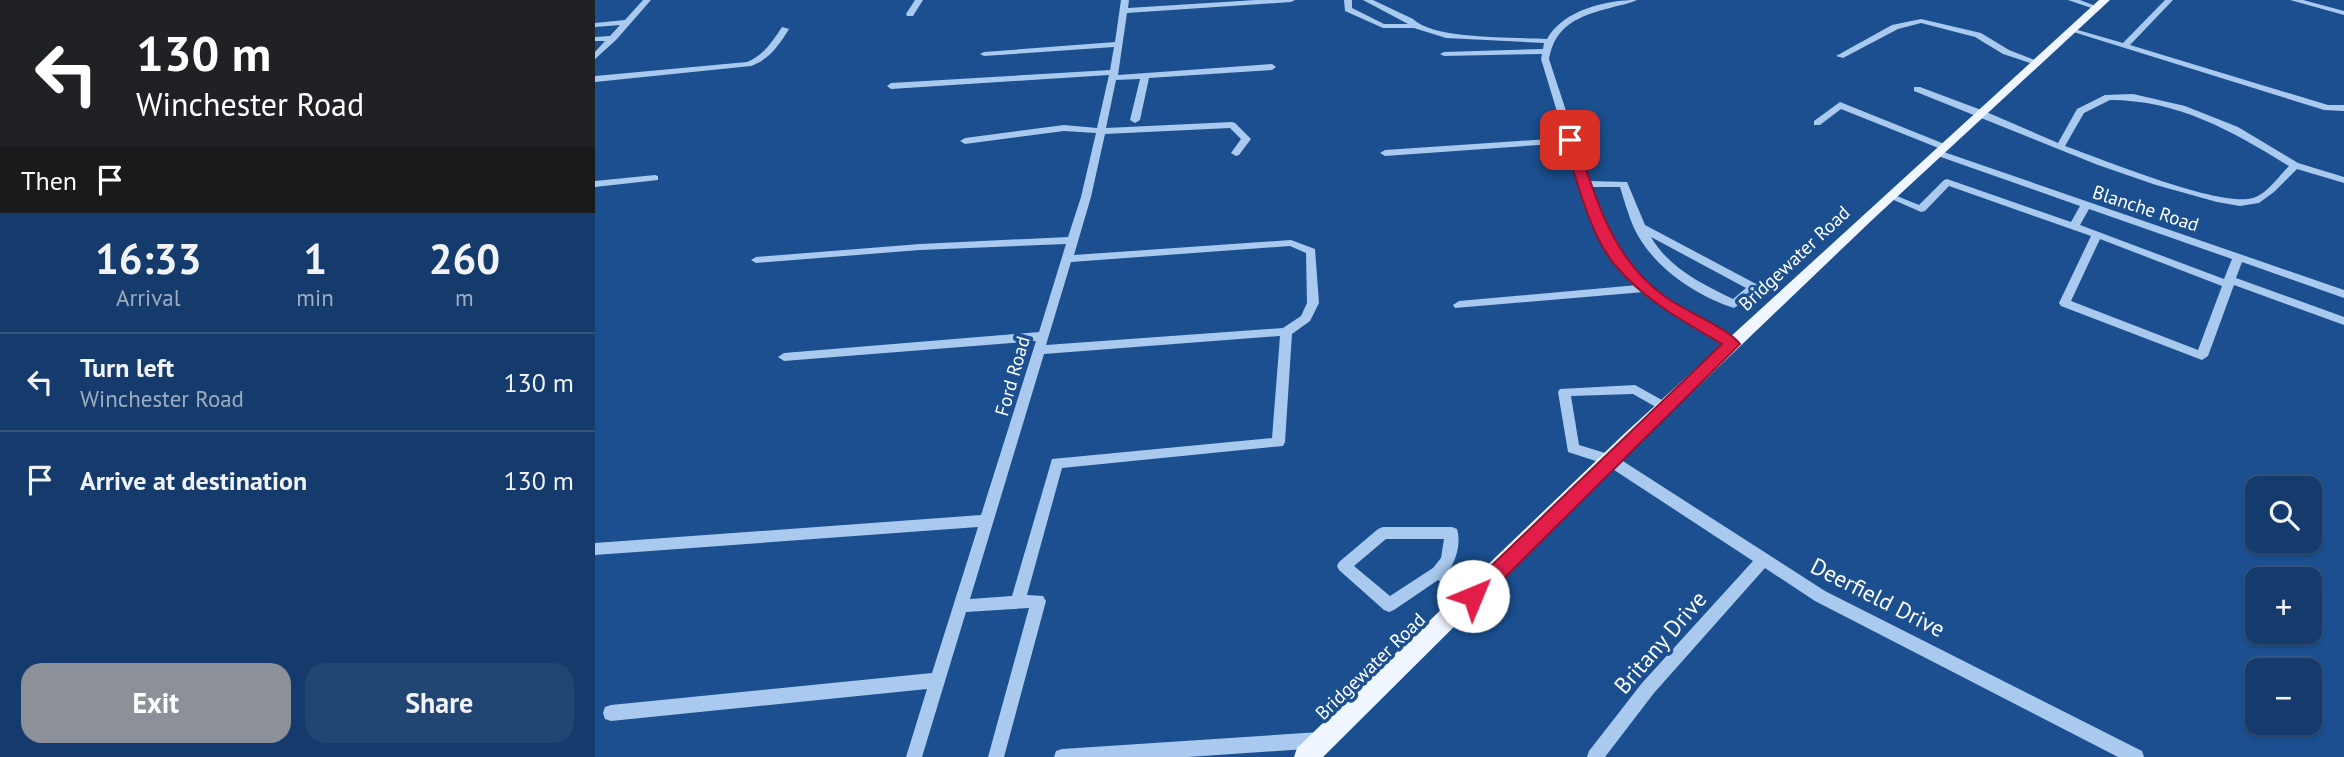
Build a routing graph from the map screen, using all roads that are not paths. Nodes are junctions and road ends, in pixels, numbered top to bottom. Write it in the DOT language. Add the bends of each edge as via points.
graph roads {
  1 [pos="647,0"];
  2 [pos="919,0"];
  3 [pos="1291,0"];
  4 [pos="1348,0"];
  5 [pos="1367,0"];
  6 [pos="1633,0"];
  7 [pos="2072,0"];
  8 [pos="2169,0"];
  9 [pos="2294,0"];
  10 [pos="2101,4"];
  11 [pos="1124,5"];
  12 [pos="2344,13"];
  13 [pos="910,14"];
  14 [pos="627,22"];
  15 [pos="595,25"];
  16 [pos="1415,26"];
  17 [pos="785,29"];
  18 [pos="2071,30"];
  19 [pos="613,38"];
  20 [pos="595,39"];
  21 [pos="1119,44"];
  22 [pos="1546,46"];
  23 [pos="2125,46"];
  24 [pos="984,54"];
  25 [pos="1444,54"];
  26 [pos="1840,56"];
  27 [pos="595,57"];
  28 [pos="2036,62"];
  29 [pos="1272,67"];
  30 [pos="728,74"];
  31 [pos="1114,75"];
  32 [pos="1146,76"];
  33 [pos="595,79"];
  34 [pos="891,86"];
  35 [pos="595,87"];
  36 [pos="1917,89"];
  37 [pos="2344,108"];
  38 [pos="1981,113"];
  39 [pos="1135,120"];
  40 [pos="1817,122"];
  41 [pos="1103,131"];
  42 [pos="1570,140"];
  43 [pos="965,141"];
  44 [pos="2060,147"];
  45 [pos="1941,150"];
  46 [pos="1236,153"];
  47 [pos="1385,153"];
  48 [pos="2295,165"];
  49 [pos="655,178"];
  50 [pos="2344,180"];
  51 [pos="595,184"];
  52 [pos="1585,184"];
  53 [pos="1892,197"];
  54 [pos="2085,206"];
  55 [pos="1638,226"];
  56 [pos="2074,226"];
  57 [pos="2096,236"];
  58 [pos="1073,240"];
  59 [pos="1067,258"];
  60 [pos="2238,258"];
  61 [pos="756,260"];
  62 [pos="2228,282"];
  63 [pos="1644,288"];
  64 [pos="2344,294"];
  65 [pos="1459,305"];
  66 [pos="2344,321"];
  67 [pos="1286,332"];
  68 [pos="1043,336"];
  69 [pos="1733,344"];
  70 [pos="1039,350"];
  71 [pos="784,357"];
  72 [pos="1665,407"];
  73 [pos="1610,460"];
  74 [pos="988,520"];
  75 [pos="595,549"];
  76 [pos="1763,560"];
  77 [pos="1438,572"];
  78 [pos="1473,596"];
  79 [pos="1018,602"];
  80 [pos="960,606"];
  81 [pos="938,680"];
  82 [pos="611,713"];
  83 [pos="1324,740"];
  84 [pos="914,757"];
  85 [pos="996,757"];
  86 [pos="1062,757"];
  87 [pos="1306,757"];
  88 [pos="1595,757"];
  89 [pos="2136,757"];
  1 -- 14 [label="street"];
  2 -- 13 [label="street"];
  3 -- 11 [label="street"];
  4 -- 16 [label="street" via="1348,9 1384,26"];
  5 -- 16 [label="street"];
  6 -- 22 [label="street" via="1566,22 1557,27"];
  7 -- 10 [label="street"];
  8 -- 23 [label="street"];
  9 -- 12 [label="street"];
  10 -- 18 [label="main road, Bridgewater Road"];
  11 -- 21 [label="street, Ford Road"];
  14 -- 15 [label="street"];
  14 -- 19 [label="street"];
  16 -- 22 [label="street" via="1446,36"];
  17 -- 33 [label="street" via="770,52 748,64"];
  18 -- 23 [label="street"];
  18 -- 28 [label="main road, Bridgewater Road"];
  19 -- 20 [label="street"];
  19 -- 27 [label="street"];
  21 -- 24 [label="street"];
  21 -- 31 [label="street, Ford Road"];
  22 -- 25 [label="street"];
  22 -- 42 [label="street" via="1545,59"];
  23 -- 37 [label="street" via="2327,108"];
  26 -- 28 [label="street" via="1902,24 1921,21 1965,30 2005,52"];
  28 -- 38 [label="main road, Bridgewater Road"];
  29 -- 32 [label="street"];
  30 -- 35 [label="street"];
  31 -- 32 [label="street"];
  31 -- 34 [label="street"];
  31 -- 41 [label="street, Ford Road"];
  32 -- 39 [label="street"];
  36 -- 38 [label="street"];
  38 -- 44 [label="street"];
  38 -- 45 [label="main road, Bridgewater Road"];
  40 -- 45 [label="street, Blanche Road" via="1840,105"];
  41 -- 43 [label="street" via="1064,128"];
  41 -- 46 [label="street" via="1232,125 1246,139"];
  41 -- 58 [label="street, Ford Road"];
  42 -- 47 [label="street"];
  42 -- 52 [label="street"];
  44 -- 48 [label="street" via="2157,183 2240,204 2257,201"];
  44 -- 48 [label="street" via="2080,111 2108,97 2133,97 2182,108 2235,129"];
  45 -- 53 [label="main road, Bridgewater Road"];
  45 -- 54 [label="street, Blanche Road"];
  48 -- 50 [label="street"];
  49 -- 51 [label="street"];
  52 -- 55 [label="street" via="1624,184"];
  52 -- 63 [label="street" via="1607,243"];
  53 -- 56 [label="street" via="1921,209 1947,182 1956,183"];
  53 -- 69 [label="main road, Bridgewater Road"];
  54 -- 56 [label="street"];
  54 -- 60 [label="street, Blanche Road"];
  55 -- 55 [label="street" via="1654,253 1695,286 1734,304 1754,288"];
  56 -- 57 [label="street"];
  57 -- 62 [label="street"];
  57 -- 62 [label="street" via="2065,303 2202,356"];
  58 -- 59 [label="street, Ford Road"];
  58 -- 61 [label="street"];
  59 -- 67 [label="street" via="1291,243 1311,251 1313,303 1306,318"];
  59 -- 68 [label="street, Ford Road"];
  60 -- 62 [label="street"];
  60 -- 64 [label="street, Blanche Road"];
  62 -- 66 [label="street"];
  63 -- 65 [label="street"];
  63 -- 69 [label="street"];
  67 -- 70 [label="street"];
  67 -- 79 [label="street" via="1278,442 1057,463"];
  68 -- 70 [label="street, Ford Road"];
  68 -- 71 [label="street"];
  69 -- 72 [label="main road, Bridgewater Road"];
  70 -- 74 [label="street, Ford Road"];
  72 -- 73 [label="main road, Bridgewater Road"];
  72 -- 73 [label="street, Deerfield Drive" via="1635,389 1564,391 1573,448"];
  73 -- 76 [label="street, Deerfield Drive"];
  73 -- 78 [label="main road, Bridgewater Road"];
  74 -- 75 [label="street"];
  74 -- 80 [label="street, Ford Road"];
  76 -- 88 [label="street, Britany Drive" via="1648,688"];
  76 -- 89 [label="street, Deerfield Drive" via="1820,596"];
  77 -- 77 [label="street" via="1389,605 1344,566 1383,533 1452,533 1448,560"];
  77 -- 78 [label="street"];
  78 -- 83 [label="main road, Bridgewater Road"];
  79 -- 80 [label="street"];
  79 -- 85 [label="street" via="1038,601"];
  80 -- 81 [label="street, Ford Road"];
  81 -- 82 [label="street"];
  81 -- 84 [label="street, Ford Road"];
  83 -- 86 [label="street"];
  83 -- 87 [label="main road, Bridgewater Road"];
}
